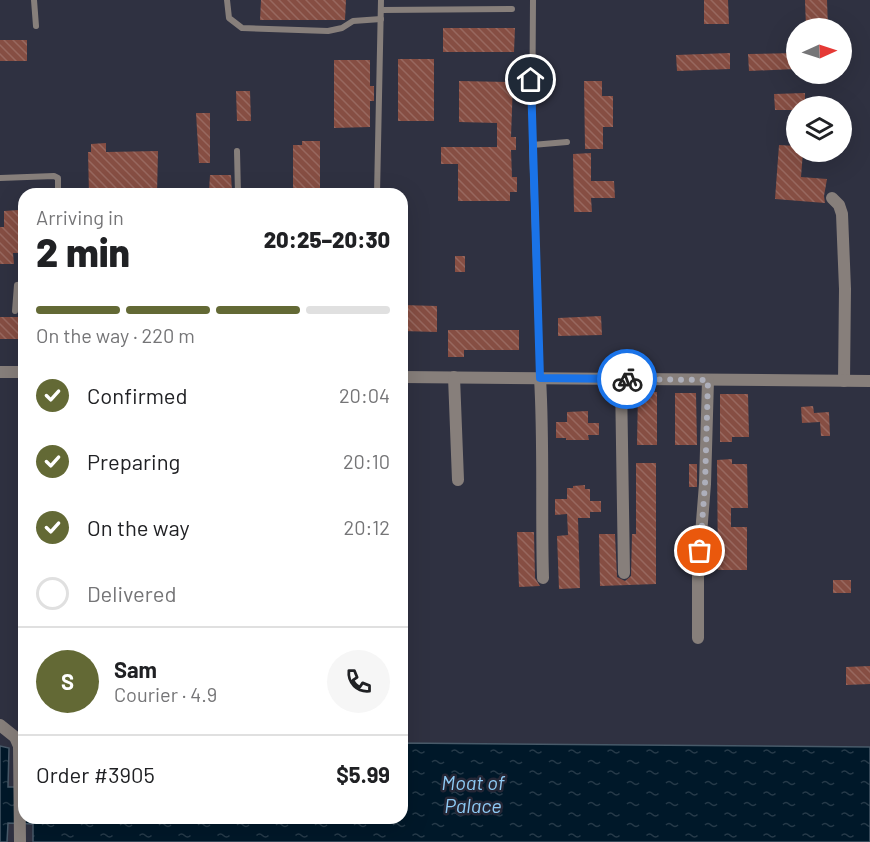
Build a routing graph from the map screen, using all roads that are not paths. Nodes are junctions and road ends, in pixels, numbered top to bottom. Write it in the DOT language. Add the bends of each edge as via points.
graph roads {
  1 [pos="34,0"];
  2 [pos="226,0"];
  3 [pos="381,0"];
  4 [pos="533,0"];
  5 [pos="512,9"];
  6 [pos="381,10"];
  7 [pos="381,19"];
  8 [pos="36,26"];
  9 [pos="567,142"];
  10 [pos="532,145"];
  11 [pos="237,151"];
  12 [pos="0,177"];
  13 [pos="57,188"];
  14 [pos="238,188"];
  15 [pos="377,188"];
  16 [pos="832,198"];
  17 [pos="18,285"];
  18 [pos="15,311"];
  19 [pos="0,372"];
  20 [pos="18,372"];
  21 [pos="408,376"];
  22 [pos="454,377"];
  23 [pos="540,378"];
  24 [pos="621,379"];
  25 [pos="708,380"];
  26 [pos="844,381"];
  27 [pos="868,381"];
  28 [pos="458,480"];
  29 [pos="624,573"];
  30 [pos="543,578"];
  31 [pos="698,638"];
  32 [pos="0,725"];
  33 [pos="18,741"];
  34 [pos="20,824"];
  35 [pos="20,842"];
  1 -- 8 [label="lane"];
  2 -- 7 [label="lane" via="229,18 242,28 335,31 353,21"];
  3 -- 6 [label="lane"];
  4 -- 10 [label="lane"];
  5 -- 6 [label="lane"];
  6 -- 7 [label="lane"];
  7 -- 15 [label="lane"];
  9 -- 10 [label="lane"];
  10 -- 23 [label="lane"];
  11 -- 14 [label="lane"];
  12 -- 13 [label="lane" via="56,177"];
  16 -- 26 [label="street" via="842,214"];
  17 -- 18 [label="lane"];
  19 -- 20 [label="street"];
  21 -- 22 [label="street"];
  22 -- 23 [label="street"];
  22 -- 28 [label="street"];
  23 -- 24 [label="street"];
  23 -- 30 [label="street"];
  24 -- 25 [label="street"];
  24 -- 29 [label="street"];
  25 -- 26 [label="street"];
  25 -- 31 [label="street"];
  26 -- 27 [label="street"];
  32 -- 33 [label="street"];
  34 -- 35 [label="street"];
}
